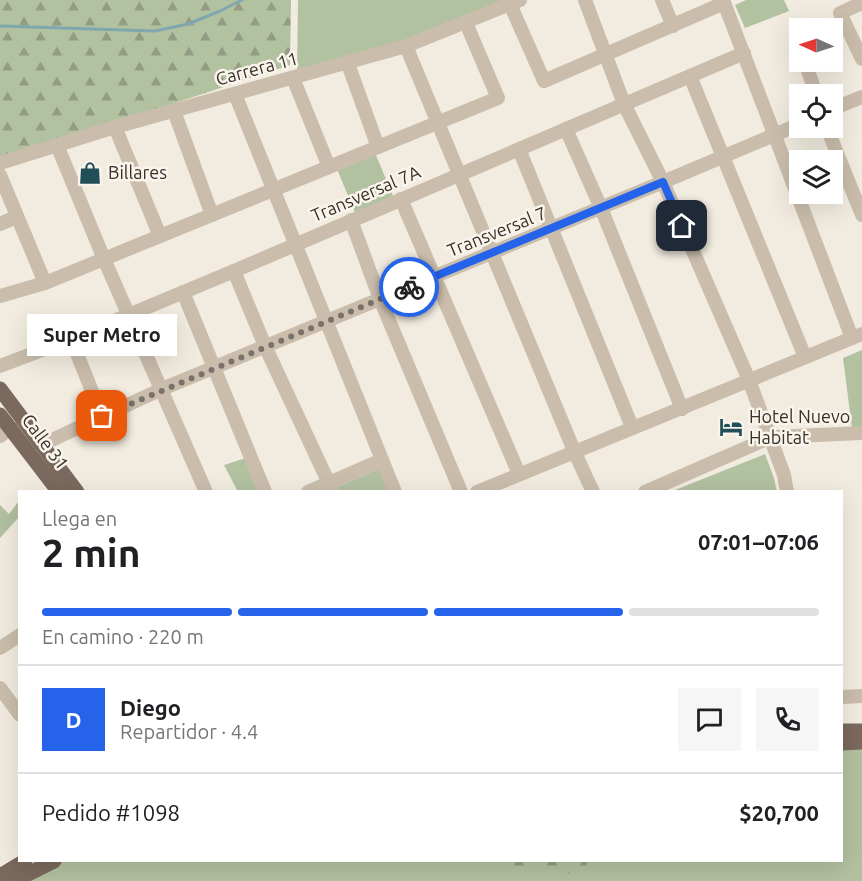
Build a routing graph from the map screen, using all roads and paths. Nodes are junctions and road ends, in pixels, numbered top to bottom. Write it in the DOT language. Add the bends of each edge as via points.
graph roads {
  1 [pos="585,0"];
  2 [pos="663,0"];
  3 [pos="515,2"];
  4 [pos="724,2"];
  5 [pos="862,3"];
  6 [pos="466,22"];
  7 [pos="673,26"];
  8 [pos="406,46"];
  9 [pos="744,53"];
  10 [pos="604,57"];
  11 [pos="862,59"];
  12 [pos="348,64"];
  13 [pos="690,76"];
  14 [pos="293,78"];
  15 [pos="235,94"];
  16 [pos="862,97"];
  17 [pos="624,104"];
  18 [pos="843,105"];
  19 [pos="174,111"];
  20 [pos="437,123"];
  21 [pos="115,127"];
  22 [pos="566,129"];
  23 [pos="789,129"];
  24 [pos="774,135"];
  25 [pos="831,138"];
  26 [pos="57,145"];
  27 [pos="378,147"];
  28 [pos="519,149"];
  29 [pos="723,156"];
  30 [pos="0,163"];
  31 [pos="329,167"];
  32 [pos="459,174"];
  33 [pos="0,175"];
  34 [pos="663,182"];
  35 [pos="274,190"];
  36 [pos="401,199"];
  37 [pos="601,208"];
  38 [pos="212,215"];
  39 [pos="862,215"];
  40 [pos="16,217"];
  41 [pos="351,220"];
  42 [pos="0,224"];
  43 [pos="551,229"];
  44 [pos="160,236"];
  45 [pos="295,244"];
  46 [pos="492,253"];
  47 [pos="104,259"];
  48 [pos="234,271"];
  49 [pos="433,277"];
  50 [pos="45,283"];
  51 [pos="183,292"];
  52 [pos="0,296"];
  53 [pos="380,299"];
  54 [pos="128,314"];
  55 [pos="327,321"];
  56 [pos="857,336"];
  57 [pos="71,339"];
  58 [pos="265,346"];
  59 [pos="805,357"];
  60 [pos="0,366"];
  61 [pos="213,368"];
  62 [pos="749,380"];
  63 [pos="0,389"];
  64 [pos="162,389"];
  65 [pos="682,409"];
  66 [pos="0,415"];
  67 [pos="102,416"];
  68 [pos="632,428"];
  69 [pos="5,432"];
  70 [pos="862,433"];
  71 [pos="771,437"];
  72 [pos="43,444"];
  73 [pos="575,453"];
  74 [pos="382,460"];
  75 [pos="519,474"];
  76 [pos="331,488"];
  77 [pos="57,490"];
  78 [pos="76,490"];
  79 [pos="205,490"];
  80 [pos="264,490"];
  81 [pos="394,490"];
  82 [pos="460,490"];
  83 [pos="482,490"];
  84 [pos="593,490"];
  85 [pos="650,490"];
  86 [pos="787,490"];
  87 [pos="18,636"];
  88 [pos="0,648"];
  89 [pos="0,688"];
  90 [pos="862,696"];
  91 [pos="843,697"];
  92 [pos="18,712"];
  93 [pos="843,731"];
  94 [pos="862,731"];
  95 [pos="862,742"];
  96 [pos="843,743"];
  97 [pos="23,862"];
  98 [pos="52,862"];
  99 [pos="0,876"];
  100 [pos="14,881"];
  1 -- 10 [label="street"];
  2 -- 7 [label="street"];
  3 -- 6 [label="street, Carrera 11"];
  3 -- 10 [label="street" via="544,81"];
  4 -- 7 [label="street"];
  4 -- 9 [label="street"];
  5 -- 11 [label="street" via="840,13"];
  6 -- 8 [label="street, Carrera 11"];
  6 -- 20 [label="street" via="498,98"];
  7 -- 10 [label="street"];
  8 -- 12 [label="street, Carrera 11"];
  8 -- 20 [label="street"];
  9 -- 13 [label="street, Transversal 7A"];
  9 -- 24 [label="street"];
  10 -- 17 [label="street"];
  12 -- 14 [label="street, Carrera 11"];
  12 -- 27 [label="street"];
  13 -- 17 [label="street, Transversal 7A"];
  13 -- 29 [label="street"];
  14 -- 15 [label="street, Carrera 11"];
  14 -- 31 [label="street"];
  15 -- 19 [label="street, Carrera 11"];
  15 -- 35 [label="street"];
  16 -- 18 [label="street"];
  17 -- 22 [label="street, Transversal 7A"];
  17 -- 34 [label="street"];
  19 -- 21 [label="street, Carrera 11"];
  19 -- 38 [label="street"];
  20 -- 27 [label="street"];
  20 -- 32 [label="street"];
  21 -- 26 [label="street, Carrera 11"];
  21 -- 44 [label="street"];
  22 -- 28 [label="street, Transversal 7A"];
  22 -- 37 [label="street"];
  23 -- 24 [label="street, Transversal 7"];
  24 -- 29 [label="street, Transversal 7"];
  24 -- 56 [label="street"];
  25 -- 39 [label="street"];
  26 -- 30 [label="street, Carrera 11"];
  26 -- 47 [label="street"];
  27 -- 31 [label="street"];
  28 -- 32 [label="street, Transversal 7A"];
  28 -- 43 [label="street"];
  29 -- 34 [label="street, Transversal 7"];
  29 -- 59 [label="street"];
  31 -- 35 [label="street"];
  32 -- 36 [label="street, Transversal 7A"];
  32 -- 46 [label="street"];
  33 -- 40 [label="street"];
  34 -- 37 [label="street, Transversal 7"];
  34 -- 62 [label="street"];
  35 -- 38 [label="street"];
  35 -- 45 [label="street"];
  36 -- 41 [label="street, Transversal 7A"];
  36 -- 49 [label="street"];
  37 -- 43 [label="street, Transversal 7"];
  37 -- 65 [label="street"];
  38 -- 44 [label="street"];
  40 -- 42 [label="street"];
  40 -- 50 [label="street"];
  41 -- 45 [label="street, Transversal 7A"];
  41 -- 53 [label="street"];
  43 -- 46 [label="street, Transversal 7"];
  43 -- 68 [label="street"];
  44 -- 47 [label="street"];
  45 -- 48 [label="street, Transversal 7A"];
  45 -- 55 [label="street"];
  46 -- 49 [label="street, Transversal 7"];
  46 -- 73 [label="street"];
  47 -- 50 [label="street"];
  47 -- 54 [label="street"];
  48 -- 51 [label="street, Transversal 7A"];
  48 -- 58 [label="street"];
  49 -- 53 [label="street, Transversal 7"];
  49 -- 75 [label="street"];
  50 -- 52 [label="street"];
  51 -- 54 [label="street, Transversal 7A"];
  51 -- 61 [label="street"];
  53 -- 55 [label="street, Transversal 7"];
  53 -- 82 [label="street"];
  54 -- 57 [label="street, Transversal 7A"];
  54 -- 64 [label="street"];
  55 -- 58 [label="street, Transversal 7"];
  55 -- 74 [label="street"];
  56 -- 59 [label="street"];
  57 -- 60 [label="street, Transversal 7A"];
  57 -- 67 [label="street"];
  58 -- 61 [label="street, Transversal 7"];
  58 -- 76 [label="street"];
  59 -- 62 [label="street"];
  61 -- 64 [label="street, Transversal 7"];
  61 -- 80 [label="street"];
  62 -- 65 [label="street"];
  62 -- 71 [label="street"];
  63 -- 72 [label="main road, Calle 31"];
  64 -- 67 [label="street, Transversal 7"];
  64 -- 79 [label="street"];
  65 -- 68 [label="street"];
  66 -- 69 [label="main road, Calle 31"];
  67 -- 72 [label="street, Transversal 7"];
  68 -- 73 [label="street"];
  69 -- 72 [label="street"];
  69 -- 77 [label="main road, Calle 31"];
  70 -- 71 [label="street"];
  71 -- 85 [label="street"];
  71 -- 86 [label="street"];
  72 -- 78 [label="main road, Calle 31"];
  73 -- 75 [label="street"];
  73 -- 84 [label="street"];
  74 -- 76 [label="street"];
  74 -- 81 [label="street"];
  75 -- 83 [label="street"];
  87 -- 88 [label="street"];
  89 -- 92 [label="street"];
  90 -- 91 [label="street"];
  93 -- 94 [label="main road"];
  95 -- 96 [label="main road"];
  97 -- 99 [label="main road"];
  98 -- 100 [label="main road"];
}
